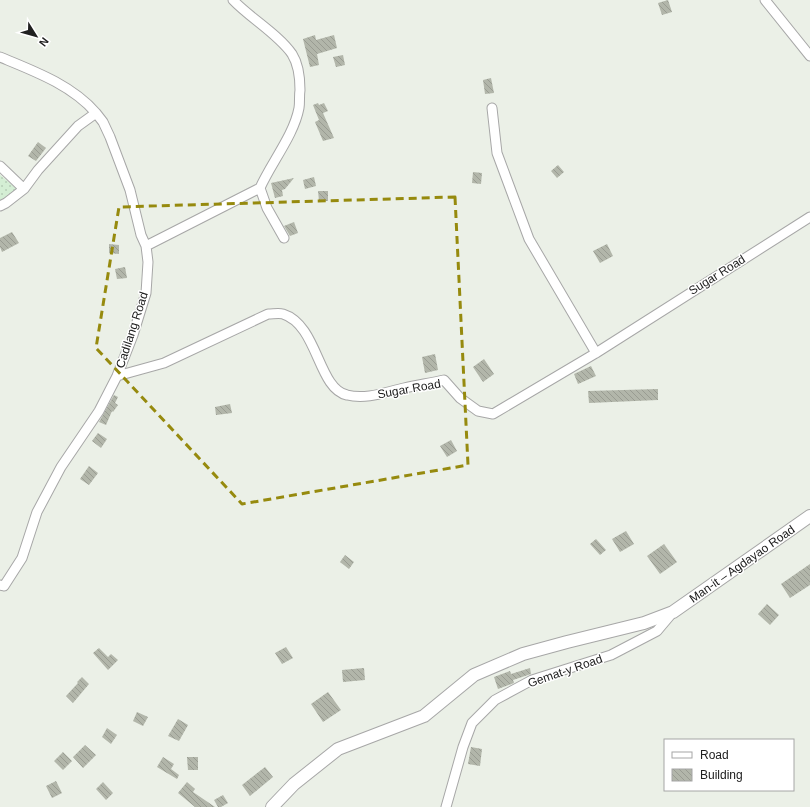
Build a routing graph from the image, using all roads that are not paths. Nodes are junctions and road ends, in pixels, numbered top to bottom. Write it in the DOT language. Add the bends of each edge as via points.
graph roads {
  1 [pos="233,0"];
  2 [pos="765,0"];
  3 [pos="810,56"];
  4 [pos="0,57"];
  5 [pos="492,108"];
  6 [pos="96,113"];
  7 [pos="0,166"];
  8 [pos="260,188"];
  9 [pos="24,189"];
  10 [pos="0,206"];
  11 [pos="810,217"];
  12 [pos="284,238"];
  13 [pos="146,246"];
  14 [pos="596,353"];
  15 [pos="117,376"];
  16 [pos="810,516"];
  17 [pos="0,586"];
  18 [pos="673,612"];
  19 [pos="272,807"];
  20 [pos="446,807"];
  1 -- 8 [label="street" via="278,39 292,55 300,76 298,109 294,122"];
  2 -- 3 [label="street"];
  4 -- 6 [label="street, Cadilang Road" via="69,90"];
  5 -- 14 [label="street" via="497,153 529,239"];
  6 -- 9 [label="street" via="78,126"];
  6 -- 13 [label="street, Cadilang Road" via="110,137 130,190"];
  7 -- 9 [label="street"];
  8 -- 12 [label="street" via="267,208"];
  8 -- 13 [label="street"];
  9 -- 10 [label="street"];
  11 -- 14 [label="street, Sugar Road"];
  13 -- 15 [label="street, Cadilang Road" via="146,293"];
  14 -- 15 [label="street, Sugar Road" via="492,414 478,410 460,398 444,380 364,398 346,395 329,383 306,334 292,318 281,314 268,314 164,363"];
  15 -- 17 [label="street, Cadilang Road" via="98,411 61,467 37,512 22,558 4,586"];
  16 -- 18 [label="street, Man-it – Agdayao Road"];
  18 -- 19 [label="street, Man-it – Agdayao Road" via="644,623 523,654 474,675 424,716 338,749 294,784"];
  18 -- 20 [label="street, Gemat-y Road" via="658,631 611,655 532,680 495,700 472,723"];
}
